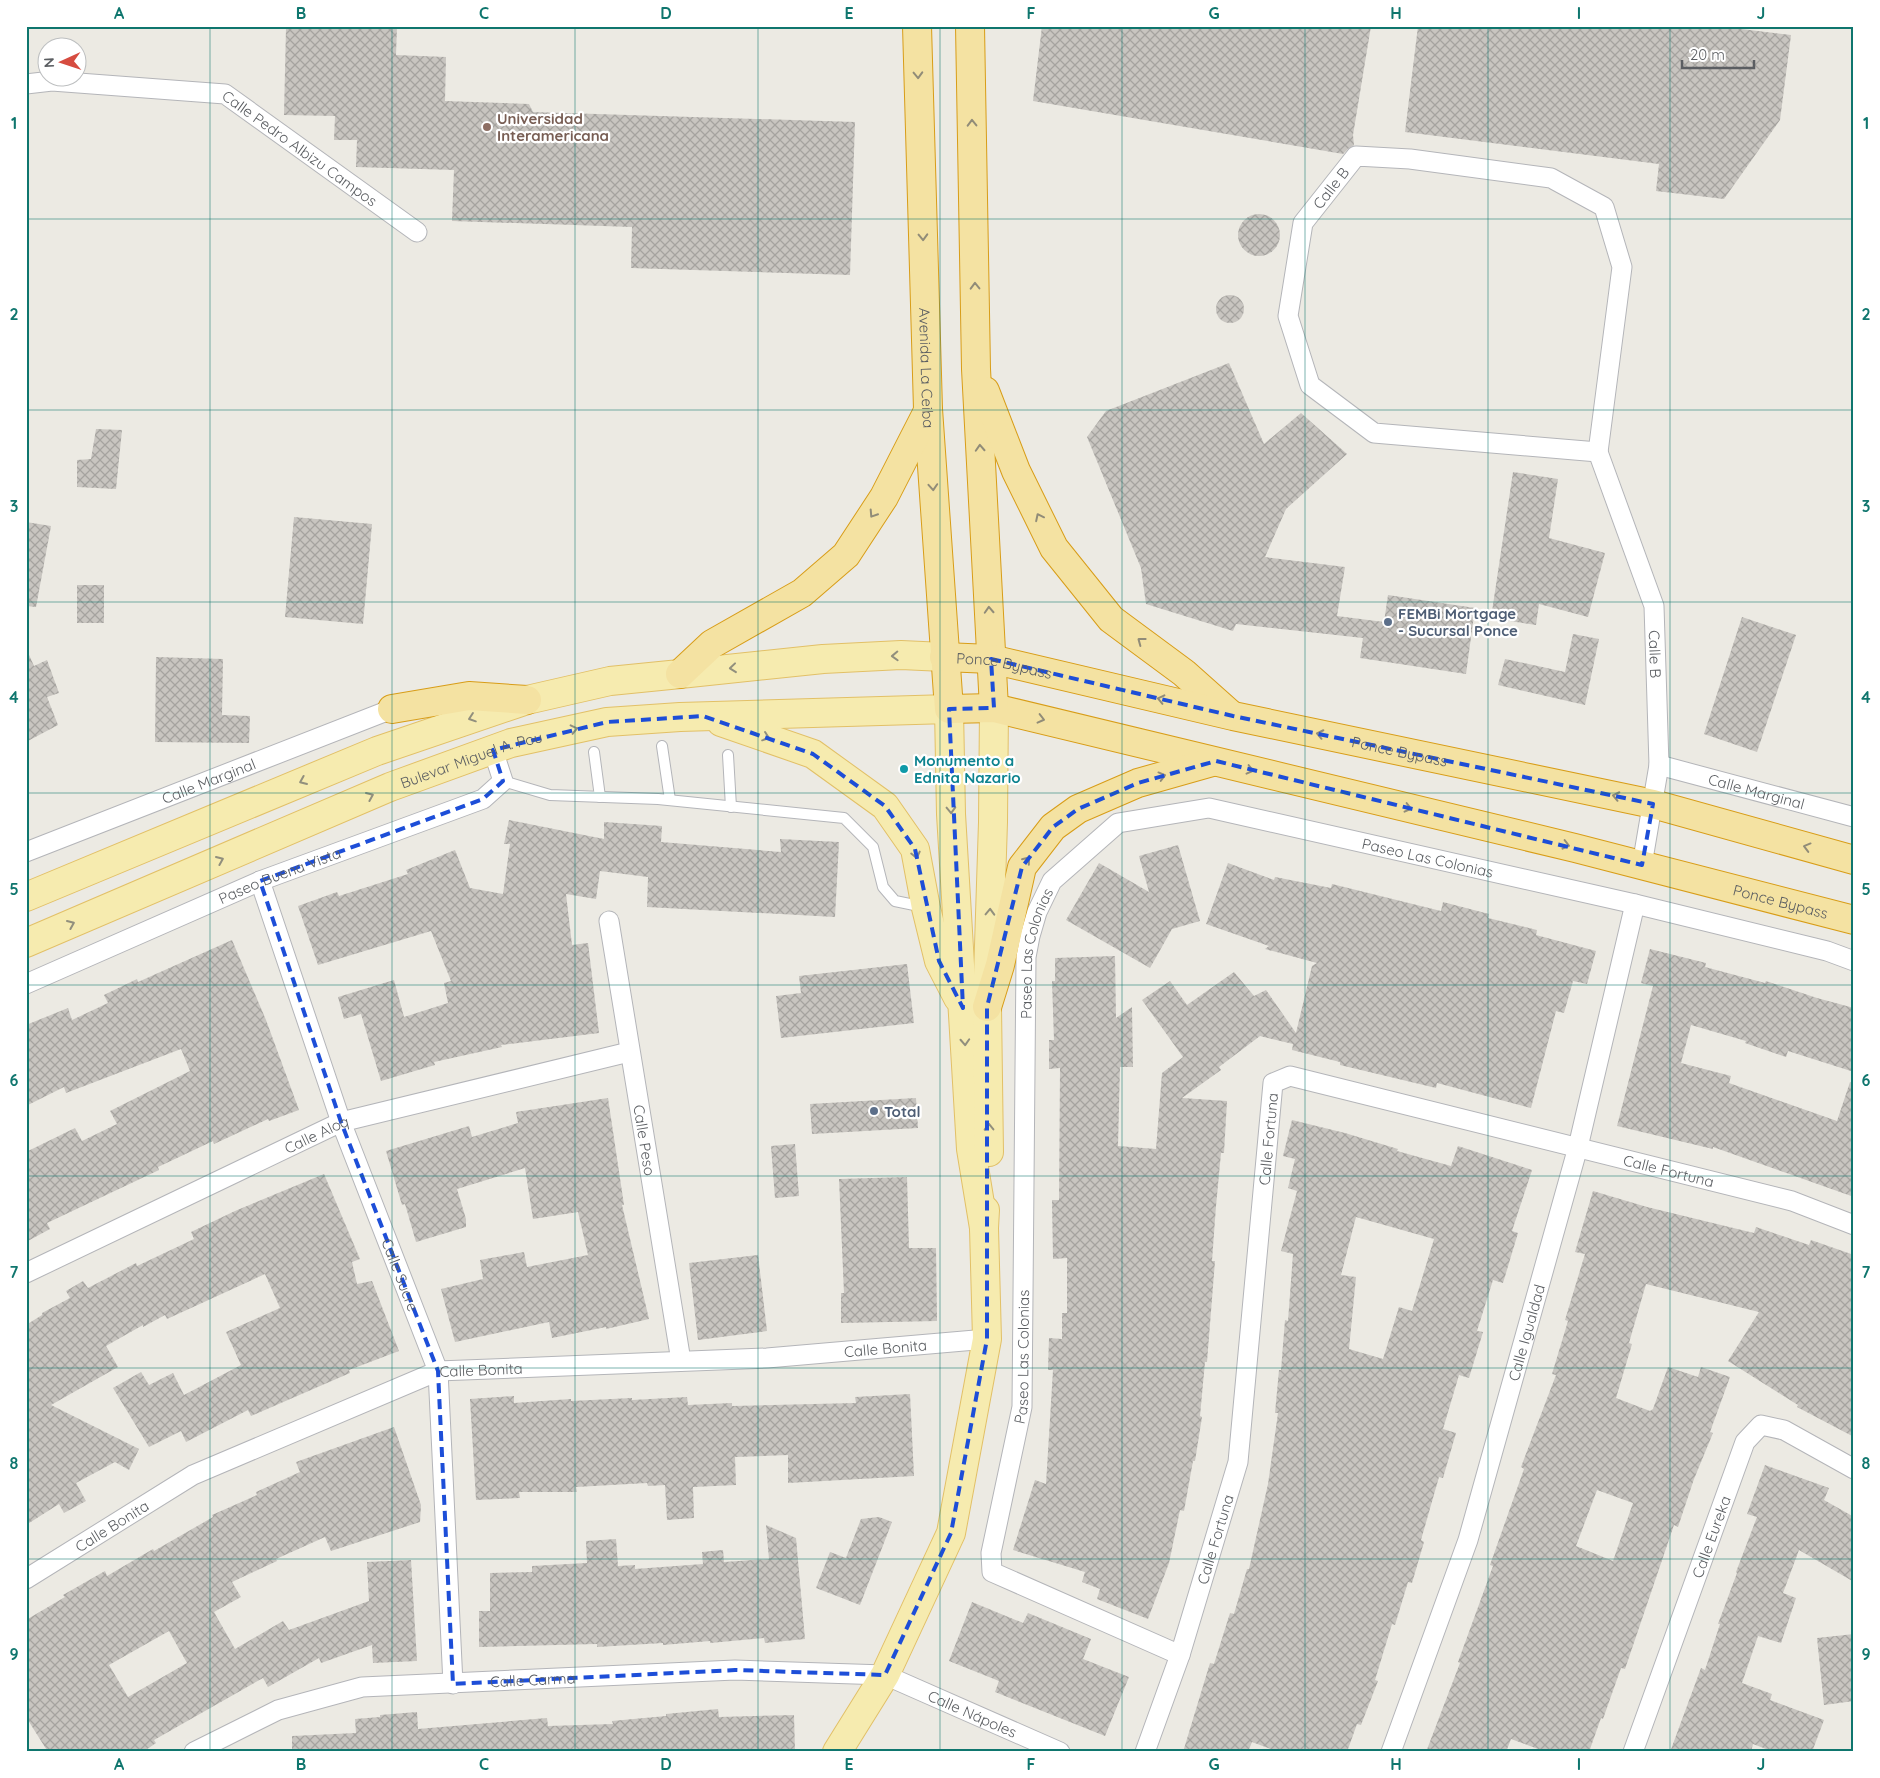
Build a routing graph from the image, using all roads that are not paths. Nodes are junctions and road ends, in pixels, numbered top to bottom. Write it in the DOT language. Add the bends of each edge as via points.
graph roads {
  1 [pos="916,26"];
  2 [pos="970,26"];
  3 [pos="26,84"];
  4 [pos="417,232"];
  5 [pos="976,369"];
  6 [pos="928,409"];
  7 [pos="1598,452"];
  8 [pos="944,657"];
  9 [pos="991,659"];
  10 [pos="680,674"];
  11 [pos="526,700"];
  12 [pos="994,708"];
  13 [pos="392,709"];
  14 [pos="949,709"];
  15 [pos="703,716"];
  16 [pos="1233,716"];
  17 [pos="662,746"];
  18 [pos="493,750"];
  19 [pos="594,752"];
  20 [pos="728,755"];
  21 [pos="1216,761"];
  22 [pos="1659,765"];
  23 [pos="503,781"];
  24 [pos="600,797"];
  25 [pos="670,800"];
  26 [pos="1652,804"];
  27 [pos="731,807"];
  28 [pos="1854,817"];
  29 [pos="26,852"];
  30 [pos="1854,860"];
  31 [pos="1642,865"];
  32 [pos="260,881"];
  33 [pos="26,897"];
  34 [pos="1635,904"];
  35 [pos="926,908"];
  36 [pos="1854,920"];
  37 [pos="609,922"];
  38 [pos="26,943"];
  39 [pos="1854,961"];
  40 [pos="26,984"];
  41 [pos="975,1008"];
  42 [pos="629,1052"];
  43 [pos="342,1122"];
  44 [pos="1578,1147"];
  45 [pos="1854,1225"];
  46 [pos="26,1273"];
  47 [pos="987,1339"];
  48 [pos="680,1361"];
  49 [pos="438,1371"];
  50 [pos="1854,1470"];
  51 [pos="26,1579"];
  52 [pos="1180,1655"];
  53 [pos="884,1675"];
  54 [pos="453,1684"];
  55 [pos="194,1752"];
  56 [pos="837,1752"];
  57 [pos="1060,1752"];
  58 [pos="1145,1752"];
  59 [pos="1391,1752"];
  60 [pos="1633,1752"];
  1 -- 6 [label="highway, Avenida La Ceiba, one-way"];
  5 -- 2 [label="highway, one-way"];
  3 -- 4 [label="street, Calle Pedro Albizu Campos" via="52,81 226,94"];
  9 -- 5 [label="highway, one-way"];
  16 -- 5 [label="highway, one-way" via="1184,673 1111,619 1054,548 1016,471"];
  6 -- 8 [label="highway, Avenida La Ceiba, one-way"];
  6 -- 10 [label="highway, one-way" via="884,497 846,555 802,593 712,644"];
  7 -- 7 [label="street, Calle B" via="1622,267 1604,207 1551,178 1410,159 1356,156 1303,224 1288,316 1310,385 1374,433"];
  7 -- 22 [label="street, Calle B" via="1654,606"];
  8 -- 9 [label="highway, Ponce Bypass"];
  8 -- 10 [label="main road, one-way" via="901,655 823,660"];
  8 -- 14 [label="highway, Avenida La Ceiba"];
  9 -- 12 [label="highway"];
  16 -- 9 [label="highway, Ponce Bypass, one-way"];
  10 -- 11 [label="main road" via="610,681"];
  11 -- 13 [label="highway" via="469,696"];
  11 -- 33 [label="main road, one-way" via="377,751"];
  12 -- 14 [label="highway, Ponce Bypass"];
  12 -- 21 [label="highway, Ponce Bypass, one-way"];
  41 -- 12 [label="main road, one-way" via="993,822"];
  13 -- 29 [label="street, Calle Marginal"];
  14 -- 15 [label="main road, Bulevar Miguel A. Pou"];
  14 -- 41 [label="main road, one-way" via="951,814"];
  18 -- 15 [label="main road, Bulevar Miguel A. Pou, one-way" via="607,722"];
  15 -- 35 [label="main road, one-way" via="813,754 884,806 915,849"];
  26 -- 16 [label="highway, Ponce Bypass, one-way"];
  17 -- 25 [label="lane"];
  18 -- 23 [label="street"];
  38 -- 18 [label="main road, Bulevar Miguel A. Pou, one-way" via="390,787"];
  19 -- 24 [label="lane"];
  20 -- 27 [label="lane"];
  21 -- 31 [label="highway, Ponce Bypass, one-way"];
  41 -- 21 [label="highway, one-way" via="1000,965 1022,867 1053,827 1078,808 1138,783"];
  22 -- 26 [label="street, Calle B"];
  22 -- 28 [label="street, Calle Marginal"];
  23 -- 24 [label="lane" via="550,795"];
  23 -- 32 [label="street, Paseo Buena Vista" via="483,799"];
  24 -- 25 [label="lane"];
  25 -- 27 [label="lane"];
  30 -- 26 [label="highway, Ponce Bypass, one-way"];
  26 -- 31 [label="street, Calle B"];
  27 -- 35 [label="lane" via="844,818 873,848 883,887 895,901"];
  31 -- 36 [label="highway, Ponce Bypass"];
  32 -- 40 [label="street, Paseo Buena Vista"];
  32 -- 43 [label="street, Calle Sucre"];
  34 -- 39 [label="street, Paseo Las Colonias" via="1827,951"];
  34 -- 44 [label="street, Calle Igualdad"];
  34 -- 52 [label="street, Paseo Las Colonias" via="1209,808 1118,823 1052,881 1037,912 1026,957 1022,1407 991,1553 992,1572"];
  35 -- 41 [label="main road" via="940,961"];
  37 -- 42 [label="street, Calle Peso"];
  41 -- 47 [label="main road" via="989,1150 984,1228"];
  42 -- 43 [label="street, Calle Aloq"];
  42 -- 48 [label="street, Calle Peso"];
  43 -- 46 [label="street, Calle Aloq"];
  43 -- 49 [label="street, Calle Sucre"];
  44 -- 45 [label="street, Calle Fortuna" via="1792,1201"];
  44 -- 52 [label="street, Calle Fortuna" via="1290,1076 1273,1084 1238,1462"];
  44 -- 59 [label="street, Calle Igualdad" via="1468,1540"];
  47 -- 48 [label="street, Calle Bonita" via="767,1358"];
  47 -- 53 [label="main road" via="951,1533"];
  48 -- 49 [label="street, Calle Bonita"];
  49 -- 51 [label="street, Calle Bonita" via="193,1474"];
  49 -- 54 [label="street, Calle Sucre"];
  50 -- 60 [label="street, Calle Eureka" via="1784,1430 1761,1425 1745,1442"];
  52 -- 58 [label="street, Calle Fortuna"];
  53 -- 54 [label="street, Calle Carma" via="735,1670"];
  53 -- 56 [label="main road"];
  53 -- 57 [label="street, Calle Nápoles"];
  54 -- 55 [label="street, Calle Carma" via="353,1690 278,1710"];
}
